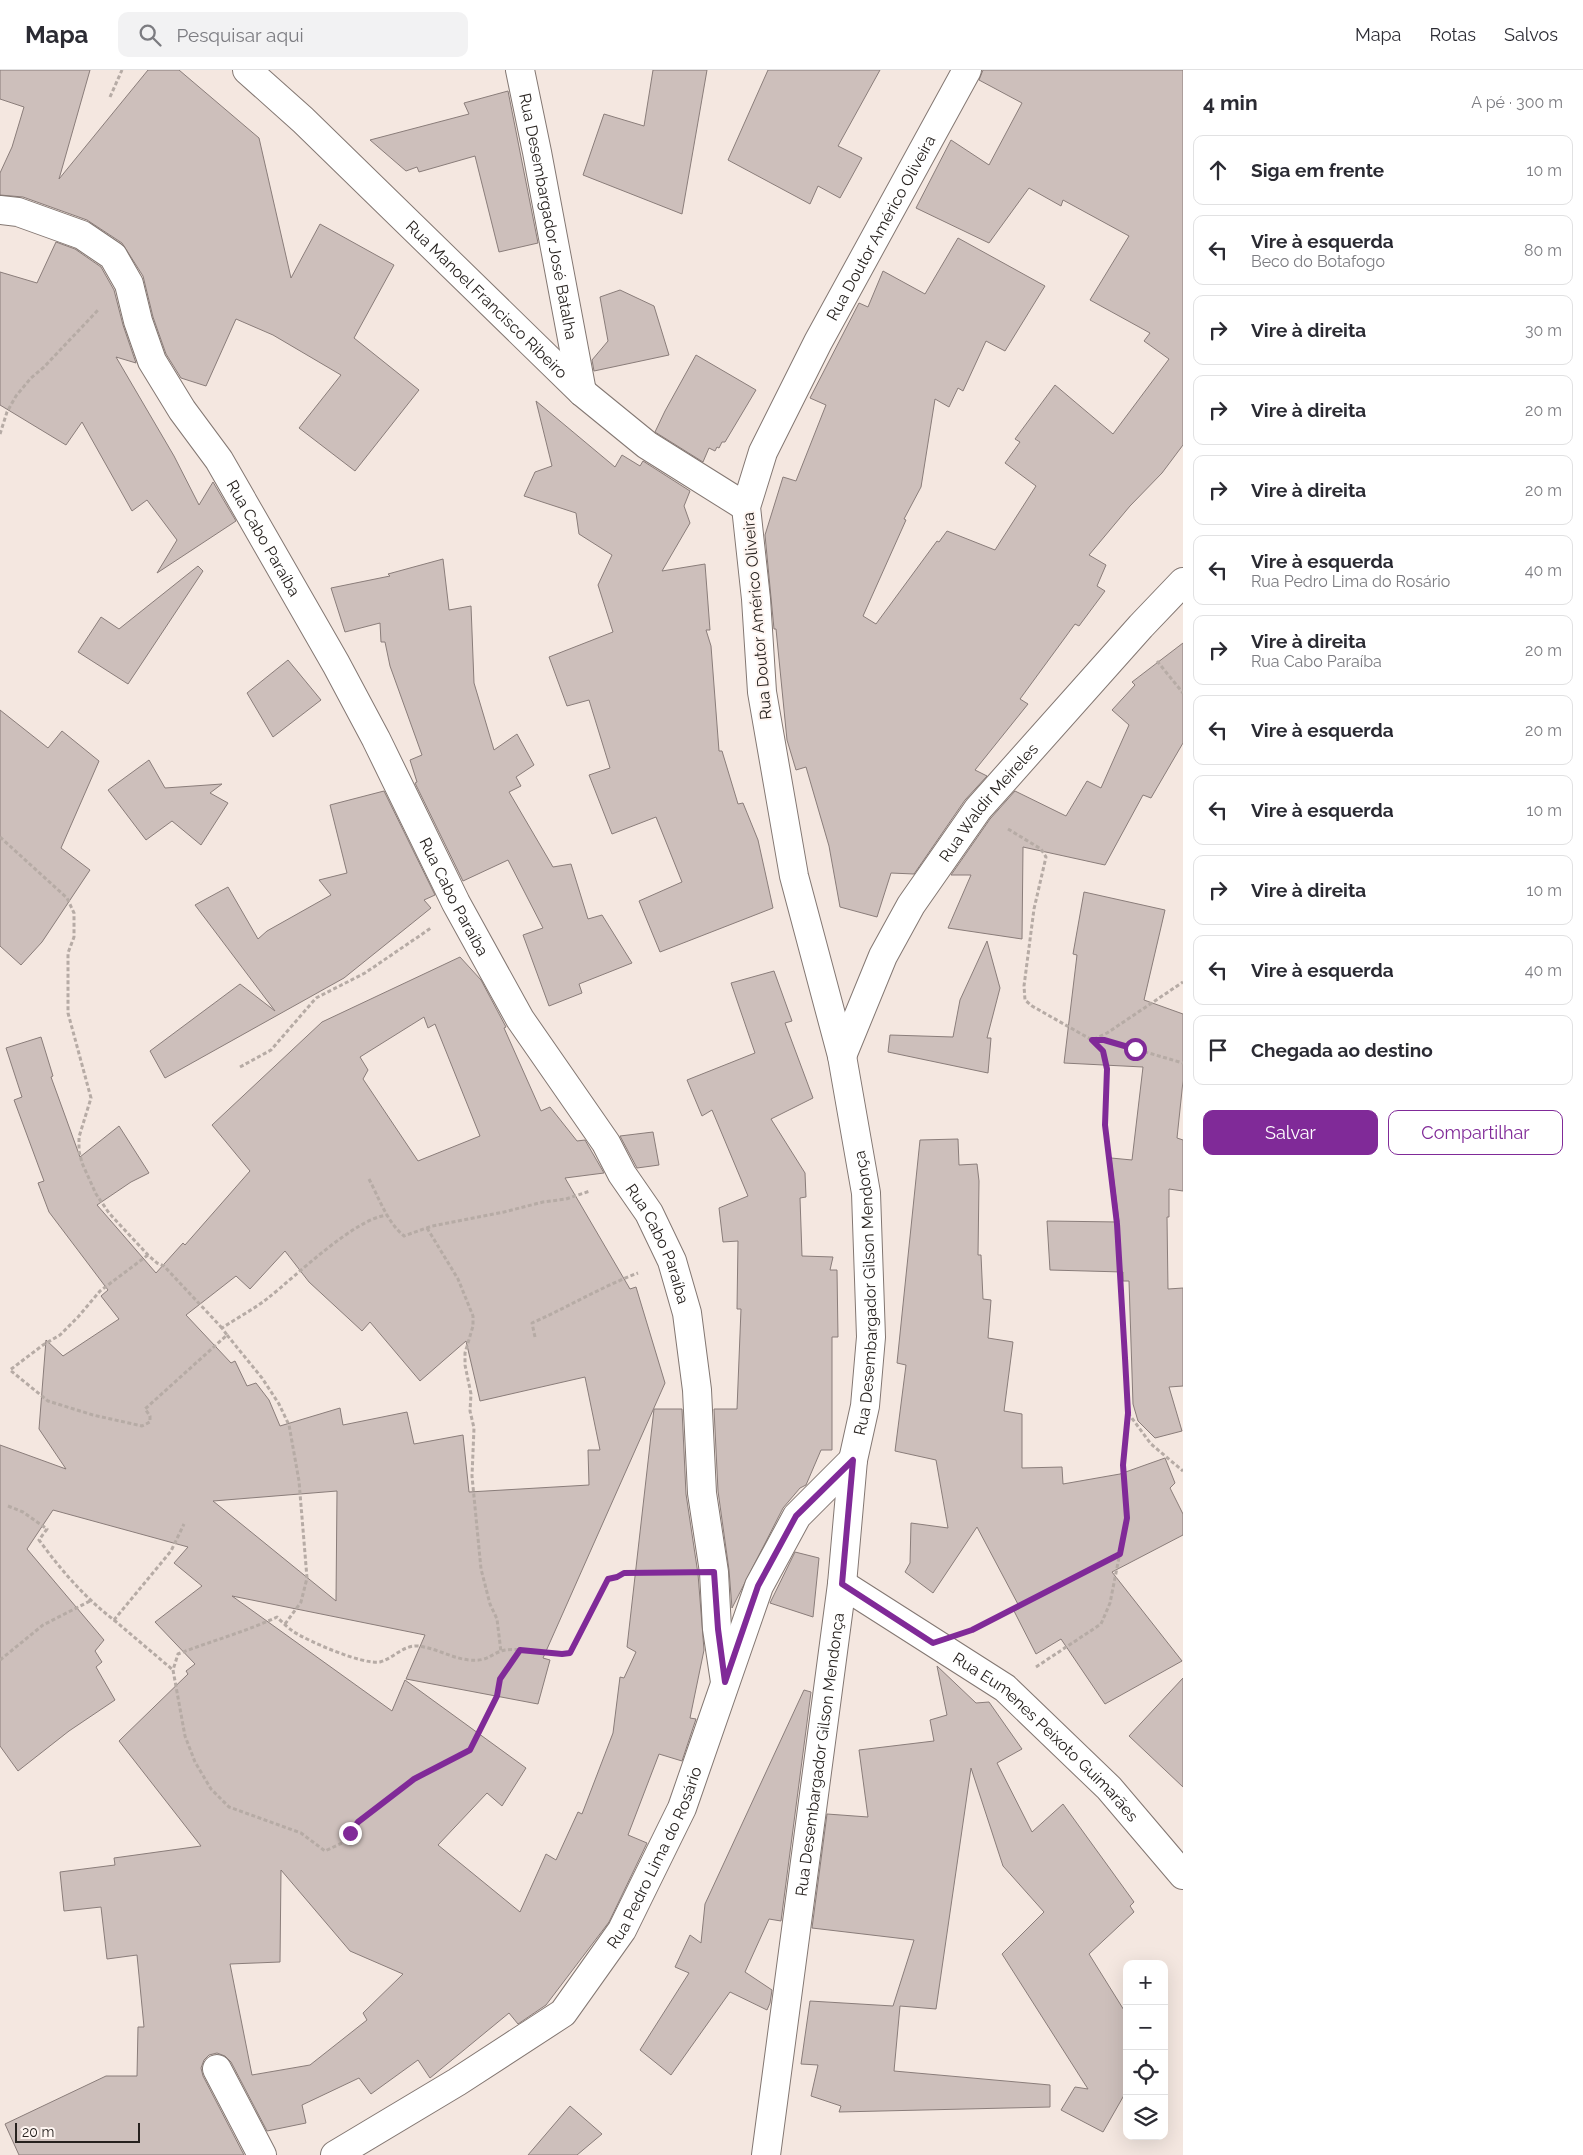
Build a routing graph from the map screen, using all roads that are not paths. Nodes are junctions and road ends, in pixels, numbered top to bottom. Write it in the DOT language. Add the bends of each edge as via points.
graph roads {
  1 [pos="247,70"];
  2 [pos="520,70"];
  3 [pos="967,70"];
  4 [pos="0,210"];
  5 [pos="582,392"];
  6 [pos="746,507"];
  7 [pos="1183,582"];
  8 [pos="842,1056"];
  9 [pos="853,1460"];
  10 [pos="842,1584"];
  11 [pos="725,1682"];
  12 [pos="1183,1875"];
  13 [pos="217,2069"];
  14 [pos="262,2155"];
  15 [pos="334,2155"];
  16 [pos="766,2155"];
  1 -- 5 [label="street, Rua Manoel Francisco Ribeiro" via="303,120"];
  2 -- 5 [label="street, Rua Desembargador José Batalha"];
  3 -- 6 [label="street, Rua Doutor Américo Oliveira" via="788,400 763,452"];
  4 -- 11 [label="street, Rua Cabo Paraíba" via="18,212 82,235 113,256 129,284 152,361 182,410 219,460 336,664 456,904 520,1019 650,1213 672,1261 688,1312 697,1390 702,1493"];
  5 -- 6 [label="street, Rua Manoel Francisco Ribeiro" via="647,445"];
  6 -- 8 [label="street, Rua Doutor Américo Oliveira" via="762,692 792,867"];
  7 -- 8 [label="street, Rua Waldir Meireles" via="978,809 901,922 883,956"];
  8 -- 9 [label="street, Rua Desembargador Gilson Mendonça" via="866,1193 871,1337 865,1406"];
  9 -- 10 [label="street, Rua Desembargador Gilson Mendonça"];
  9 -- 11 [label="street, Rua Pedro Lima do Rosário" via="796,1516 758,1586"];
  10 -- 12 [label="street, Rua Eumenes Peixoto Guimarães" via="1005,1688 1109,1788"];
  10 -- 16 [label="street, Rua Desembargador Gilson Mendonça"];
  11 -- 15 [label="street, Rua Pedro Lima do Rosário" via="682,1808 622,1930 563,2013 457,2082"];
  13 -- 14 [label="street"];
}
